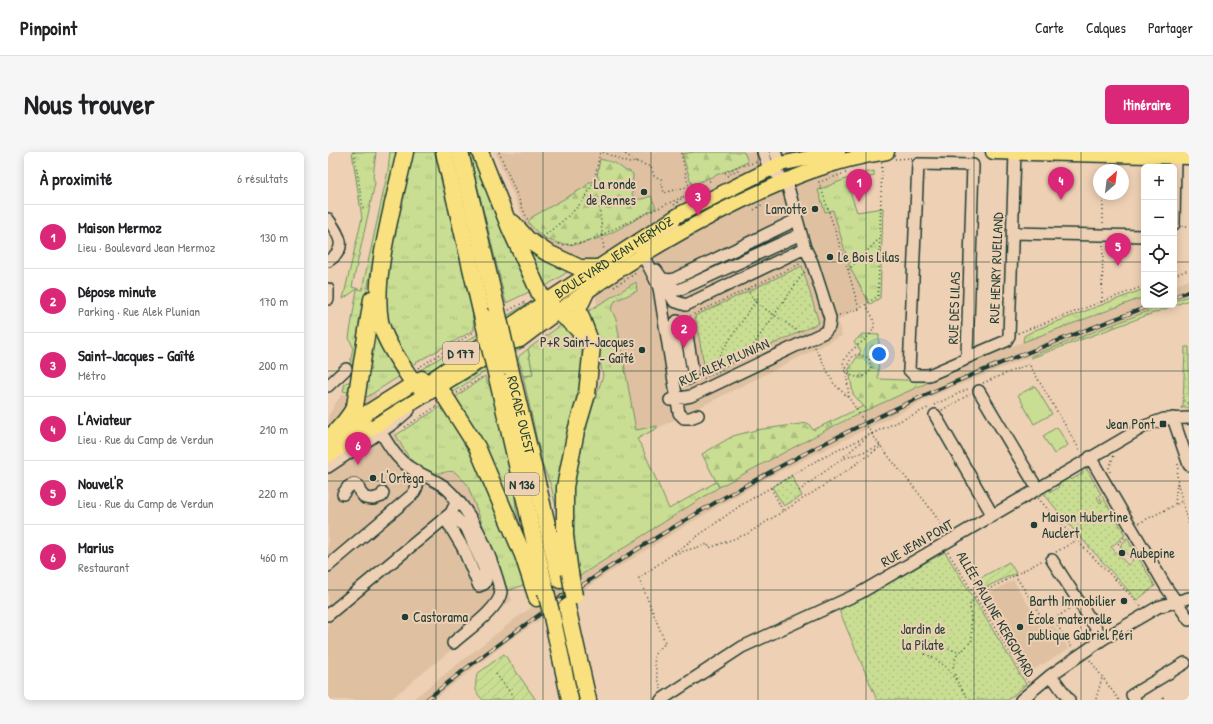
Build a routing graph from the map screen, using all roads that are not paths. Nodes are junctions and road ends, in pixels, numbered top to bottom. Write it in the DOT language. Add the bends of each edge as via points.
graph roads {
  1 [pos="405,152"];
  2 [pos="444,152"];
  3 [pos="460,152"];
  4 [pos="480,152"];
  5 [pos="763,152"];
  6 [pos="838,152"];
  7 [pos="993,152"];
  8 [pos="1015,152"];
  9 [pos="884,157"];
  10 [pos="1182,157"];
  11 [pos="777,168"];
  12 [pos="1177,200"];
  13 [pos="504,213"];
  14 [pos="680,214"];
  15 [pos="328,219"];
  16 [pos="796,220"];
  17 [pos="1013,233"];
  18 [pos="801,234"];
  19 [pos="1141,236"];
  20 [pos="805,248"];
  21 [pos="646,260"];
  22 [pos="328,262"];
  23 [pos="381,263"];
  24 [pos="597,268"];
  25 [pos="663,279"];
  26 [pos="328,289"];
  27 [pos="587,290"];
  28 [pos="328,299"];
  29 [pos="547,303"];
  30 [pos="665,320"];
  31 [pos="510,326"];
  32 [pos="510,343"];
  33 [pos="966,358"];
  34 [pos="590,367"];
  35 [pos="346,369"];
  36 [pos="427,385"];
  37 [pos="328,386"];
  38 [pos="975,389"];
  39 [pos="691,396"];
  40 [pos="674,399"];
  41 [pos="698,415"];
  42 [pos="935,415"];
  43 [pos="1173,418"];
  44 [pos="1189,418"];
  45 [pos="355,425"];
  46 [pos="379,429"];
  47 [pos="328,439"];
  48 [pos="328,448"];
  49 [pos="1085,454"];
  50 [pos="328,455"];
  51 [pos="1189,465"];
  52 [pos="328,467"];
  53 [pos="414,470"];
  54 [pos="1035,490"];
  55 [pos="383,493"];
  56 [pos="343,494"];
  57 [pos="453,497"];
  58 [pos="448,516"];
  59 [pos="993,516"];
  60 [pos="1050,557"];
  61 [pos="328,566"];
  62 [pos="565,577"];
  63 [pos="542,595"];
  64 [pos="1189,598"];
  65 [pos="1176,602"];
  66 [pos="328,616"];
  67 [pos="1189,620"];
  68 [pos="1103,639"];
  69 [pos="453,642"];
  70 [pos="1188,664"];
  71 [pos="1050,675"];
  72 [pos="661,696"];
  73 [pos="570,700"];
  74 [pos="588,700"];
  75 [pos="1021,700"];
  76 [pos="1069,700"];
  77 [pos="1135,700"];
  1 -- 23 [label="highway"];
  2 -- 63 [label="highway, ROCADE OUEST / N 136, bridge" via="497,377"];
  3 -- 62 [label="highway, ROCADE OUEST / N 136, bridge" via="503,308 510,368"];
  4 -- 13 [label="highway"];
  5 -- 11 [label="street"];
  6 -- 11 [label="main road, BOULEVARD JEAN MERMOZ"];
  7 -- 8 [label="main road"];
  8 -- 10 [label="main road"];
  8 -- 17 [label="street, RUE HENRY RUELLAND"];
  9 -- 11 [label="main road, BOULEVARD JEAN MERMOZ"];
  10 -- 12 [label="street"];
  11 -- 14 [label="main road, BOULEVARD JEAN MERMOZ"];
  11 -- 16 [label="street"];
  11 -- 21 [label="main road, BOULEVARD JEAN MERMOZ / D 177" via="709,208"];
  13 -- 24 [label="highway" via="528,240 546,252 580,268"];
  13 -- 29 [label="highway"];
  14 -- 21 [label="street" via="672,228 643,247 641,252"];
  14 -- 24 [label="main road, BOULEVARD JEAN MERMOZ"];
  15 -- 22 [label="street" via="341,242 335,257"];
  16 -- 18 [label="street"];
  16 -- 25 [label="street" via="672,280"];
  17 -- 19 [label="street"];
  17 -- 33 [label="street, RUE HENRY RUELLAND" via="1009,336 1006,341"];
  18 -- 20 [label="street"];
  18 -- 25 [label="street" via="683,289 670,289"];
  20 -- 25 [label="street" via="686,305 671,298"];
  20 -- 39 [label="street, RUE ALEK PLUNIAN" via="812,260 830,318 828,329 806,336 761,362"];
  21 -- 25 [label="street"];
  21 -- 27 [label="main road, BOULEVARD JEAN MERMOZ / D 177"];
  21 -- 30 [label="street, RUE ALEK PLUNIAN" via="659,288"];
  23 -- 36 [label="highway" via="378,292 380,321 388,343"];
  23 -- 47 [label="highway" via="373,290 355,406"];
  24 -- 29 [label="main road, BOULEVARD JEAN MERMOZ"];
  26 -- 28 [label="street"];
  27 -- 29 [label="main road, BOULEVARD JEAN MERMOZ / D 177"];
  27 -- 34 [label="highway" via="578,310 591,340"];
  29 -- 31 [label="main road, D 177"];
  29 -- 32 [label="highway" via="544,311 515,333"];
  29 -- 34 [label="highway" via="579,329 586,343"];
  30 -- 39 [label="street" via="682,319"];
  30 -- 40 [label="street, RUE ALEK PLUNIAN"];
  31 -- 36 [label="main road"];
  31 -- 36 [label="main road, D 177" via="460,354"];
  32 -- 36 [label="main road, D 177"];
  33 -- 33 [label="street, RUE DES LILAS" via="973,165 918,164 909,370 914,375 929,375"];
  34 -- 62 [label="highway" via="587,394 576,431 565,488"];
  35 -- 37 [label="street"];
  36 -- 45 [label="main road, D 177" via="368,412"];
  36 -- 46 [label="main road" via="384,410"];
  36 -- 63 [label="highway" via="481,455"];
  38 -- 54 [label="street"];
  39 -- 40 [label="street, RUE ALEK PLUNIAN"];
  40 -- 41 [label="street" via="684,418"];
  42 -- 59 [label="street"];
  43 -- 44 [label="street, RUE JEAN PONT"];
  43 -- 49 [label="street, RUE JEAN PONT" via="1145,426"];
  43 -- 51 [label="street"];
  45 -- 46 [label="street"];
  45 -- 48 [label="main road, D 177" via="344,437"];
  46 -- 50 [label="main road"];
  46 -- 52 [label="street"];
  46 -- 53 [label="street" via="398,457"];
  49 -- 54 [label="street, RUE JEAN PONT"];
  49 -- 65 [label="street"];
  53 -- 57 [label="street" via="440,484"];
  53 -- 61 [label="street" via="417,483 412,495"];
  54 -- 59 [label="street, RUE JEAN PONT"];
  55 -- 56 [label="street" via="382,496 373,499 366,498 354,484"];
  57 -- 58 [label="street" via="456,504"];
  57 -- 69 [label="street" via="476,526 501,592 496,604"];
  58 -- 58 [label="street" via="467,530 478,553 486,580 484,584 479,586"];
  58 -- 66 [label="street"];
  59 -- 72 [label="street, RUE JEAN PONT" via="860,593 742,647"];
  60 -- 68 [label="street"];
  62 -- 74 [label="highway, ROCADE OUEST / N 136" via="572,628"];
  63 -- 73 [label="highway, ROCADE OUEST / N 136, bridge" via="562,658"];
  64 -- 65 [label="street"];
  65 -- 67 [label="street"];
  65 -- 68 [label="street" via="1158,607"];
  68 -- 71 [label="street"];
  70 -- 77 [label="street" via="1132,696"];
  71 -- 75 [label="street"];
  71 -- 76 [label="street"];
}
